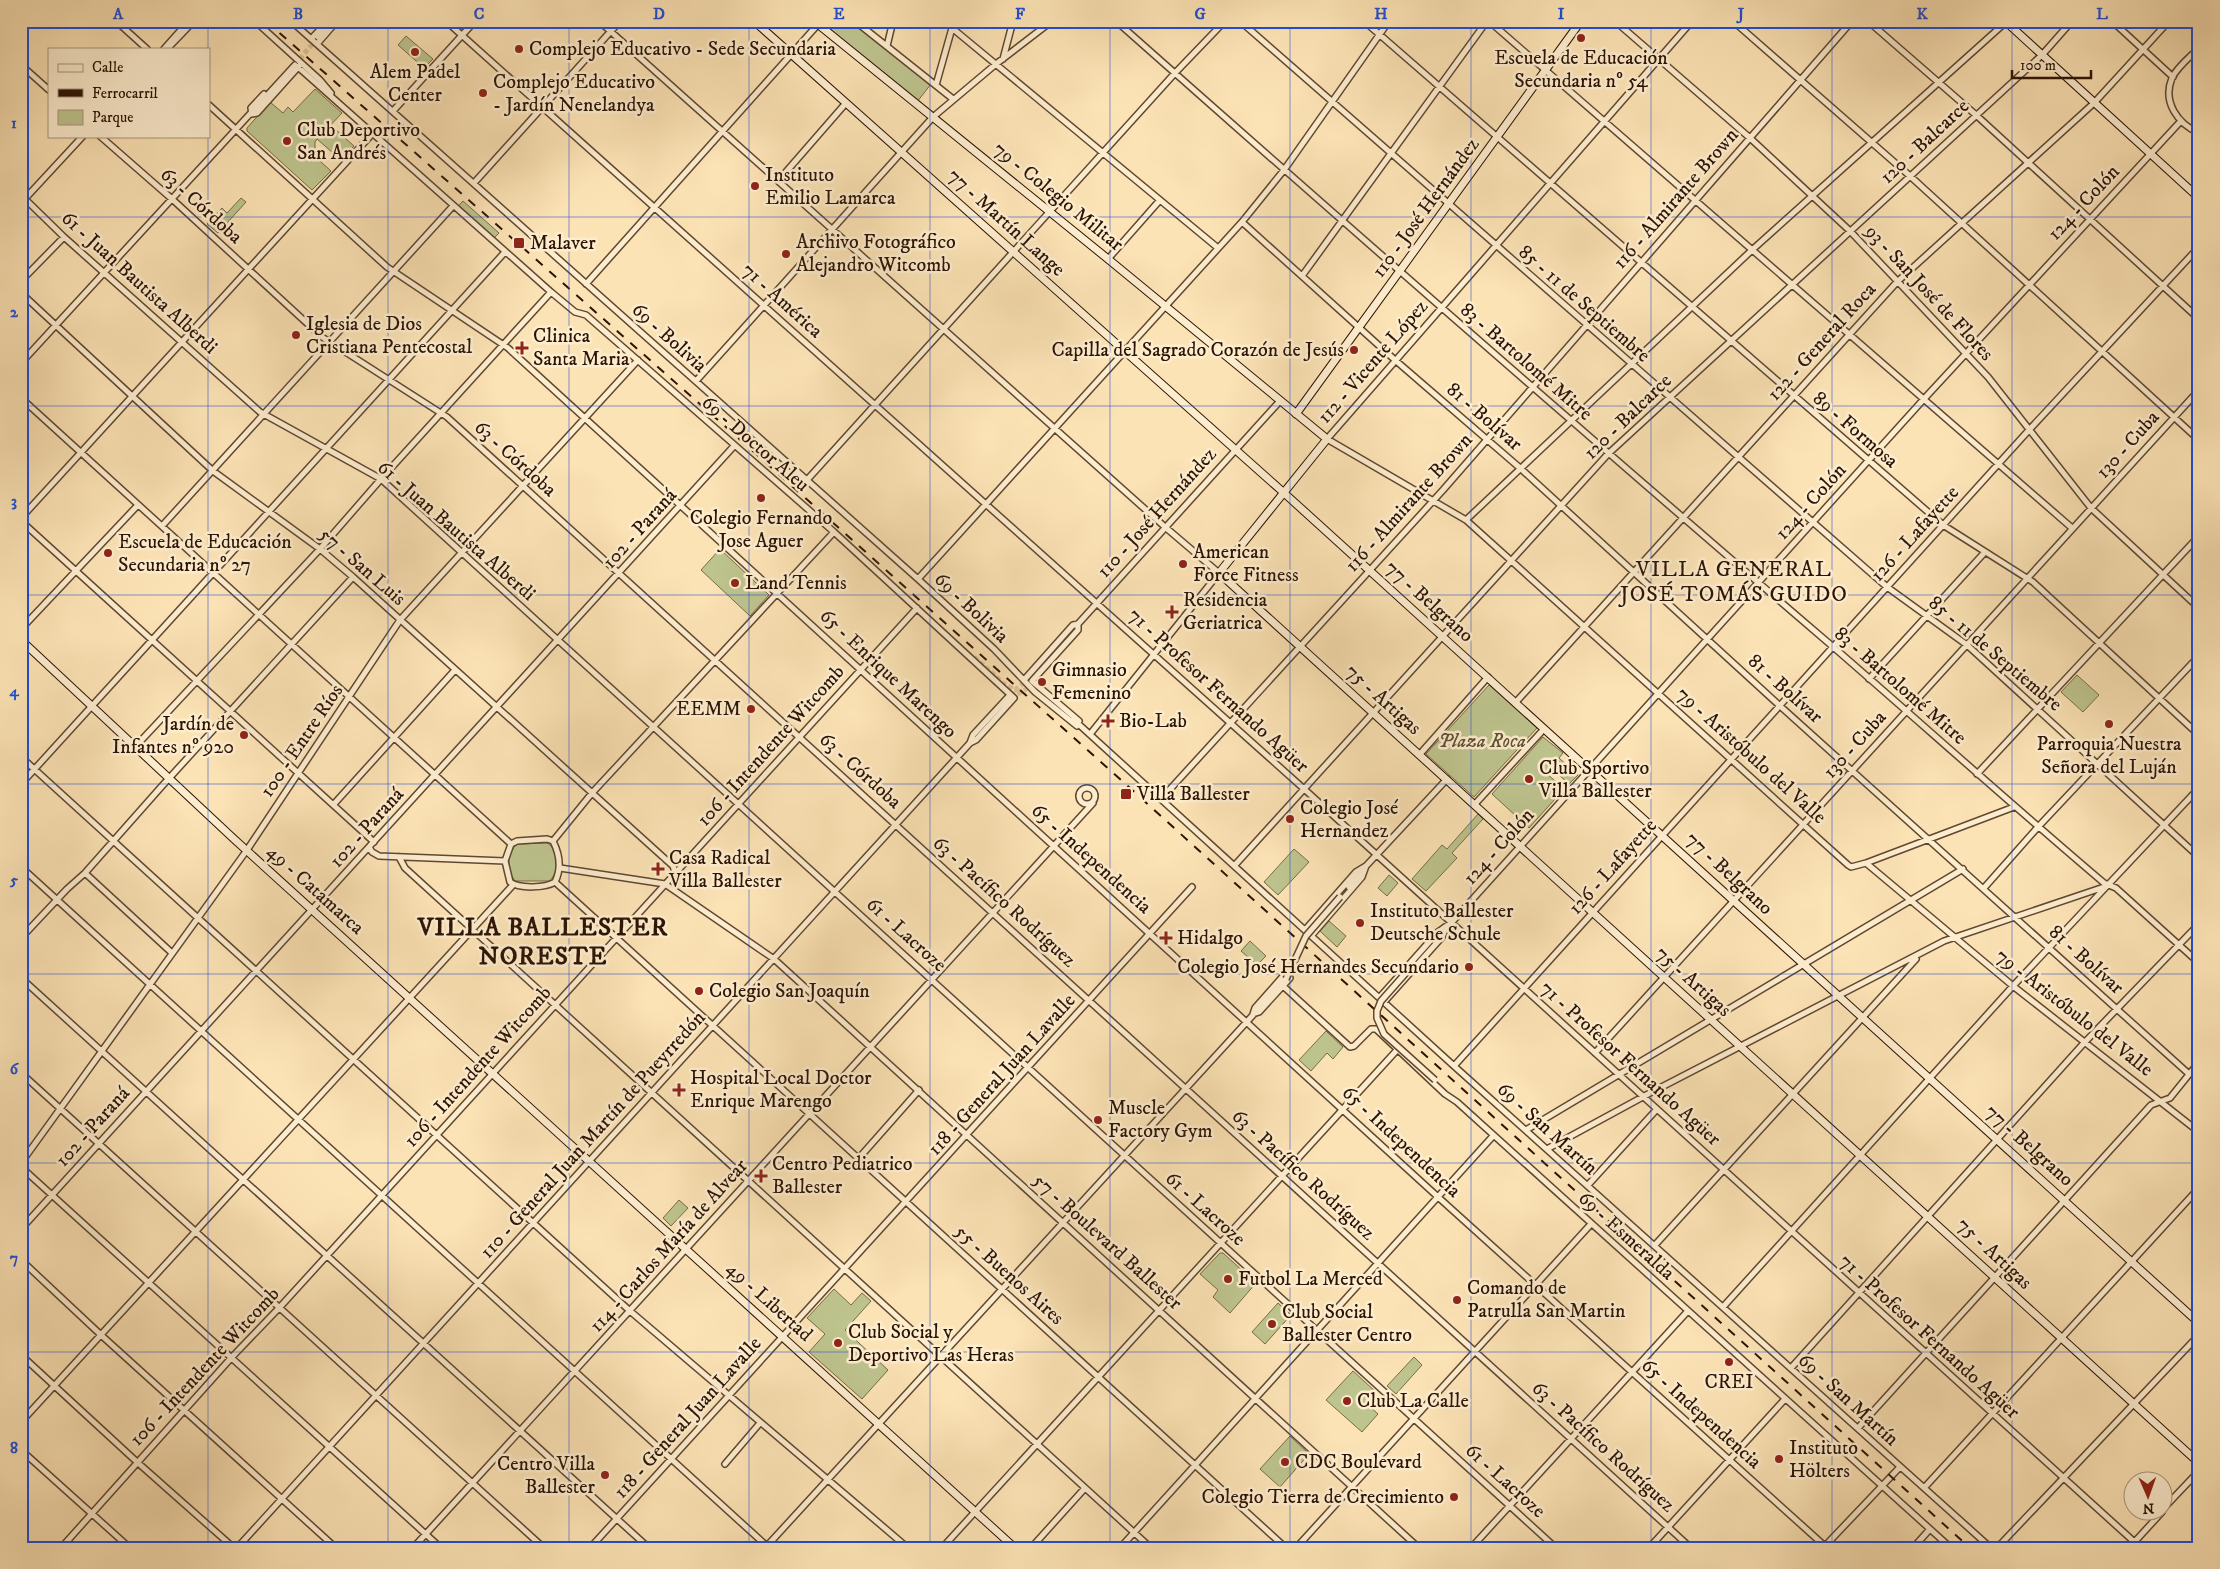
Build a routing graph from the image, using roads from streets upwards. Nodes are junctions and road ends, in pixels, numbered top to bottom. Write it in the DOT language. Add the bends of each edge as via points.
graph roads {
  1 [pos="116,21"];
  2 [pos="184,21"];
  3 [pos="189,21"];
  4 [pos="194,21"];
  5 [pos="255,21"];
  6 [pos="292,21"];
  7 [pos="328,21"];
  8 [pos="332,21"];
  9 [pos="337,21"];
  10 [pos="446,21"];
  11 [pos="475,21"];
  12 [pos="599,21"];
  13 [pos="620,21"];
  14 [pos="754,21"];
  15 [pos="855,21"];
  16 [pos="893,21"];
  17 [pos="954,21"];
  18 [pos="1013,21"];
  19 [pos="1052,21"];
  20 [pos="1116,21"];
  21 [pos="1225,21"];
  22 [pos="1240,21"];
  23 [pos="1364,21"];
  24 [pos="1389,21"];
  25 [pos="1488,21"];
  26 [pos="1581,21"];
  27 [pos="1615,21"];
  28 [pos="1692,21"];
  29 [pos="1733,21"];
  30 [pos="1852,21"];
  31 [pos="1868,21"];
  32 [pos="2072,21"];
  33 [pos="2112,21"];
  34 [pos="2169,21"];
  35 [pos="818,22"];
  36 [pos="2006,22"];
  37 [pos="952,28"];
  38 [pos="611,32"];
  39 [pos="1380,35"];
  40 [pos="462,36"];
  41 [pos="318,37"];
  42 [pos="311,39"];
  43 [pos="317,44"];
  44 [pos="887,46"];
  45 [pos="146,48"];
  46 [pos="164,48"];
  47 [pos="165,48"];
  48 [pos="165,48"];
  49 [pos="2199,48"];
  50 [pos="2143,50"];
  51 [pos="792,55"];
  52 [pos="2042,55"];
  53 [pos="1003,59"];
  54 [pos="1659,60"];
  55 [pos="298,63"];
  56 [pos="996,64"];
  57 [pos="21,65"];
  58 [pos="1546,70"];
  59 [pos="1175,73"];
  60 [pos="2173,78"];
  61 [pos="1801,79"];
  62 [pos="1939,83"];
  63 [pos="936,85"];
  64 [pos="1438,87"];
  65 [pos="48,89"];
  66 [pos="953,100"];
  67 [pos="1332,101"];
  68 [pos="846,103"];
  69 [pos="2094,103"];
  70 [pos="210,106"];
  71 [pos="542,108"];
  72 [pos="393,112"];
  73 [pos="1976,115"];
  74 [pos="933,117"];
  75 [pos="1604,122"];
  76 [pos="2180,122"];
  77 [pos="236,130"];
  78 [pos="723,131"];
  79 [pos="2199,133"];
  80 [pos="372,134"];
  81 [pos="81,138"];
  82 [pos="102,138"];
  83 [pos="1497,138"];
  84 [pos="1750,138"];
  85 [pos="1872,142"];
  86 [pos="902,151"];
  87 [pos="1104,152"];
  88 [pos="1391,153"];
  89 [pos="2150,154"];
  90 [pos="2028,163"];
  91 [pos="1284,170"];
  92 [pos="1910,176"];
  93 [pos="779,180"];
  94 [pos="474,183"];
  95 [pos="1552,183"];
  96 [pos="1813,195"];
  97 [pos="2199,198"];
  98 [pos="22,199"];
  99 [pos="172,199"];
  100 [pos="312,200"];
  101 [pos="1160,200"];
  102 [pos="1695,200"];
  103 [pos="1449,205"];
  104 [pos="453,206"];
  105 [pos="653,207"];
  106 [pos="1049,212"];
  107 [pos="1342,220"];
  108 [pos="2090,220"];
  109 [pos="1242,222"];
  110 [pos="1962,223"];
  111 [pos="833,229"];
  112 [pos="1850,231"];
  113 [pos="64,236"];
  114 [pos="1495,246"];
  115 [pos="2199,246"];
  116 [pos="1218,248"];
  117 [pos="1752,250"];
  118 [pos="505,252"];
  119 [pos="1013,252"];
  120 [pos="1108,259"];
  121 [pos="1641,263"];
  122 [pos="249,269"];
  123 [pos="105,272"];
  124 [pos="393,272"];
  125 [pos="1401,272"];
  126 [pos="1302,276"];
  127 [pos="21,281"];
  128 [pos="1898,282"];
  129 [pos="586,284"];
  130 [pos="1792,284"];
  131 [pos="2029,286"];
  132 [pos="2162,286"];
  133 [pos="551,292"];
  134 [pos="21,293"];
  135 [pos="764,305"];
  136 [pos="1165,306"];
  137 [pos="1692,306"];
  138 [pos="1442,308"];
  139 [pos="454,311"];
  140 [pos="2199,319"];
  141 [pos="1587,325"];
  142 [pos="55,326"];
  143 [pos="1359,328"];
  144 [pos="945,329"];
  145 [pos="1850,335"];
  146 [pos="1730,340"];
  147 [pos="182,341"];
  148 [pos="329,342"];
  149 [pos="503,344"];
  150 [pos="1125,351"];
  151 [pos="2102,352"];
  152 [pos="1966,354"];
  153 [pos="638,360"];
  154 [pos="1395,360"];
  155 [pos="21,363"];
  156 [pos="1631,364"];
  157 [pos="390,380"];
  158 [pos="696,381"];
  159 [pos="1533,387"];
  160 [pos="2199,390"];
  161 [pos="1793,396"];
  162 [pos="132,397"];
  163 [pos="1670,397"];
  164 [pos="21,398"];
  165 [pos="1923,400"];
  166 [pos="1280,401"];
  167 [pos="874,406"];
  168 [pos="442,412"];
  169 [pos="263,414"];
  170 [pos="1296,414"];
  171 [pos="2174,417"];
  172 [pos="584,418"];
  173 [pos="1571,420"];
  174 [pos="1054,428"];
  175 [pos="2029,430"];
  176 [pos="1327,439"];
  177 [pos="1487,440"];
  178 [pos="2199,440"];
  179 [pos="734,446"];
  180 [pos="326,449"];
  181 [pos="1236,450"];
  182 [pos="81,454"];
  183 [pos="1608,454"];
  184 [pos="1739,457"];
  185 [pos="1869,461"];
  186 [pos="1998,464"];
  187 [pos="1520,468"];
  188 [pos="213,471"];
  189 [pos="381,479"];
  190 [pos="807,480"];
  191 [pos="523,486"];
  192 [pos="1284,492"];
  193 [pos="1433,500"];
  194 [pos="138,504"];
  195 [pos="987,505"];
  196 [pos="681,506"];
  197 [pos="1560,506"];
  198 [pos="2091,508"];
  199 [pos="270,512"];
  200 [pos="1683,518"];
  201 [pos="21,519"];
  202 [pos="1466,520"];
  203 [pos="1813,522"];
  204 [pos="1943,525"];
  205 [pos="162,526"];
  206 [pos="1165,527"];
  207 [pos="2072,528"];
  208 [pos="834,532"];
  209 [pos="2199,536"];
  210 [pos="320,549"];
  211 [pos="1984,552"];
  212 [pos="462,553"];
  213 [pos="1511,560"];
  214 [pos="1370,570"];
  215 [pos="76,571"];
  216 [pos="1633,572"];
  217 [pos="1219,573"];
  218 [pos="214,574"];
  219 [pos="619,574"];
  220 [pos="2163,575"];
  221 [pos="353,577"];
  222 [pos="2027,578"];
  223 [pos="918,580"];
  224 [pos="1758,583"];
  225 [pos="1887,587"];
  226 [pos="777,592"];
  227 [pos="1097,604"];
  228 [pos="917,608"];
  229 [pos="2199,608"];
  230 [pos="258,613"];
  231 [pos="1928,615"];
  232 [pos="400,620"];
  233 [pos="1078,624"];
  234 [pos="1585,626"];
  235 [pos="21,629"];
  236 [pos="945,633"];
  237 [pos="1442,636"];
  238 [pos="1708,639"];
  239 [pos="21,640"];
  240 [pos="154,641"];
  241 [pos="558,641"];
  242 [pos="2098,642"];
  243 [pos="292,644"];
  244 [pos="1967,644"];
  245 [pos="1300,646"];
  246 [pos="1833,647"];
  247 [pos="1155,654"];
  248 [pos="2199,656"];
  249 [pos="974,657"];
  250 [pos="715,660"];
  251 [pos="860,669"];
  252 [pos="455,670"];
  253 [pos="1488,677"];
  254 [pos="196,680"];
  255 [pos="1024,680"];
  256 [pos="1869,680"];
  257 [pos="1032,681"];
  258 [pos="1659,694"];
  259 [pos="350,696"];
  260 [pos="1012,696"];
  261 [pos="2159,699"];
  262 [pos="1516,702"];
  263 [pos="1780,706"];
  264 [pos="497,707"];
  265 [pos="92,708"];
  266 [pos="2038,709"];
  267 [pos="231,711"];
  268 [pos="1372,712"];
  269 [pos="1906,712"];
  270 [pos="1074,720"];
  271 [pos="1230,723"];
  272 [pos="654,727"];
  273 [pos="1544,729"];
  274 [pos="1088,732"];
  275 [pos="2199,735"];
  276 [pos="799,736"];
  277 [pos="394,737"];
  278 [pos="135,747"];
  279 [pos="1420,754"];
  280 [pos="21,757"];
  281 [pos="956,758"];
  282 [pos="1731,760"];
  283 [pos="2098,764"];
  284 [pos="35,769"];
  285 [pos="1590,770"];
  286 [pos="1853,770"];
  287 [pos="298,773"];
  288 [pos="1977,774"];
  289 [pos="436,775"];
  290 [pos="168,779"];
  291 [pos="1447,779"];
  292 [pos="21,784"];
  293 [pos="1303,788"];
  294 [pos="2199,788"];
  295 [pos="592,793"];
  296 [pos="1162,798"];
  297 [pos="334,804"];
  298 [pos="739,804"];
  299 [pos="1475,804"];
  300 [pos="1086,806"];
  301 [pos="2014,807"];
  302 [pos="895,824"];
  303 [pos="1803,825"];
  304 [pos="2164,825"];
  305 [pos="2038,827"];
  306 [pos="1662,835"];
  307 [pos="1929,839"];
  308 [pos="113,841"];
  309 [pos="553,841"];
  310 [pos="374,842"];
  311 [pos="511,844"];
  312 [pos="1054,846"];
  313 [pos="1520,846"];
  314 [pos="370,847"];
  315 [pos="247,850"];
  316 [pos="1376,855"];
  317 [pos="399,857"];
  318 [pos="2199,857"];
  319 [pos="505,861"];
  320 [pos="1866,863"];
  321 [pos="1235,865"];
  322 [pos="21,866"];
  323 [pos="1366,866"];
  324 [pos="560,868"];
  325 [pos="1963,869"];
  326 [pos="676,872"];
  327 [pos="85,874"];
  328 [pos="555,882"];
  329 [pos="666,884"];
  330 [pos="513,885"];
  331 [pos="2108,886"];
  332 [pos="1192,887"];
  333 [pos="1984,888"];
  334 [pos="834,890"];
  335 [pos="57,900"];
  336 [pos="1909,900"];
  337 [pos="1734,902"];
  338 [pos="312,910"];
  339 [pos="992,912"];
  340 [pos="1592,912"];
  341 [pos="2015,916"];
  342 [pos="198,917"];
  343 [pos="1452,922"];
  344 [pos="2199,924"];
  345 [pos="1446,928"];
  346 [pos="1306,929"];
  347 [pos="472,930"];
  348 [pos="1150,933"];
  349 [pos="1312,934"];
  350 [pos="21,938"];
  351 [pos="616,938"];
  352 [pos="1954,938"];
  353 [pos="2179,945"];
  354 [pos="2050,948"];
  355 [pos="172,953"];
  356 [pos="1919,956"];
  357 [pos="774,959"];
  358 [pos="2199,963"];
  359 [pos="1803,964"];
  360 [pos="256,971"];
  361 [pos="21,978"];
  362 [pos="1664,978"];
  363 [pos="932,979"];
  364 [pos="150,984"];
  365 [pos="1283,986"];
  366 [pos="2013,986"];
  367 [pos="1524,988"];
  368 [pos="1838,996"];
  369 [pos="409,998"];
  370 [pos="1090,1000"];
  371 [pos="1382,1000"];
  372 [pos="554,1006"];
  373 [pos="2118,1009"];
  374 [pos="1255,1012"];
  375 [pos="1862,1017"];
  376 [pos="1710,1019"];
  377 [pos="1246,1020"];
  378 [pos="712,1026"];
  379 [pos="201,1030"];
  380 [pos="2084,1043"];
  381 [pos="870,1046"];
  382 [pos="1740,1046"];
  383 [pos="1397,1050"];
  384 [pos="102,1051"];
  385 [pos="1595,1053"];
  386 [pos="354,1059"];
  387 [pos="2199,1062"];
  388 [pos="1454,1066"];
  389 [pos="1028,1067"];
  390 [pos="21,1073"];
  391 [pos="493,1073"];
  392 [pos="2188,1074"];
  393 [pos="1620,1075"];
  394 [pos="1930,1078"];
  395 [pos="1185,1088"];
  396 [pos="919,1090"];
  397 [pos="146,1091"];
  398 [pos="651,1093"];
  399 [pos="1792,1094"];
  400 [pos="1644,1096"];
  401 [pos="2162,1101"];
  402 [pos="1457,1102"];
  403 [pos="61,1108"];
  404 [pos="1342,1108"];
  405 [pos="1658,1109"];
  406 [pos="809,1113"];
  407 [pos="299,1119"];
  408 [pos="1526,1130"];
  409 [pos="2199,1132"];
  410 [pos="437,1134"];
  411 [pos="967,1135"];
  412 [pos="1493,1136"];
  413 [pos="1997,1139"];
  414 [pos="100,1143"];
  415 [pos="1547,1149"];
  416 [pos="1124,1155"];
  417 [pos="1861,1155"];
  418 [pos="859,1158"];
  419 [pos="590,1160"];
  420 [pos="22,1162"];
  421 [pos="1725,1170"];
  422 [pos="1282,1175"];
  423 [pos="243,1180"];
  424 [pos="748,1181"];
  425 [pos="1588,1185"];
  426 [pos="2199,1188"];
  427 [pos="53,1195"];
  428 [pos="382,1195"];
  429 [pos="1438,1197"];
  430 [pos="2064,1201"];
  431 [pos="906,1202"];
  432 [pos="1928,1216"];
  433 [pos="1063,1222"];
  434 [pos="533,1224"];
  435 [pos="1591,1224"];
  436 [pos="21,1230"];
  437 [pos="196,1231"];
  438 [pos="1791,1232"];
  439 [pos="1220,1243"];
  440 [pos="1655,1245"];
  441 [pos="686,1249"];
  442 [pos="326,1255"];
  443 [pos="21,1260"];
  444 [pos="2132,1261"];
  445 [pos="1379,1264"];
  446 [pos="844,1269"];
  447 [pos="1995,1278"];
  448 [pos="148,1283"];
  449 [pos="479,1283"];
  450 [pos="1535,1284"];
  451 [pos="1003,1289"];
  452 [pos="1859,1292"];
  453 [pos="1723,1307"];
  454 [pos="280,1308"];
  455 [pos="1160,1310"];
  456 [pos="630,1311"];
  457 [pos="1687,1312"];
  458 [pos="2199,1323"];
  459 [pos="1317,1330"];
  460 [pos="101,1335"];
  461 [pos="2199,1335"];
  462 [pos="783,1337"];
  463 [pos="2062,1339"];
  464 [pos="423,1343"];
  465 [pos="1475,1351"];
  466 [pos="1926,1353"];
  467 [pos="21,1355"];
  468 [pos="232,1357"];
  469 [pos="941,1357"];
  470 [pos="1791,1368"];
  471 [pos="575,1371"];
  472 [pos="1633,1372"];
  473 [pos="1099,1377"];
  474 [pos="55,1385"];
  475 [pos="376,1394"];
  476 [pos="728,1396"];
  477 [pos="1256,1398"];
  478 [pos="1785,1399"];
  479 [pos="2132,1403"];
  480 [pos="186,1410"];
  481 [pos="1993,1415"];
  482 [pos="1414,1419"];
  483 [pos="21,1422"];
  484 [pos="760,1423"];
  485 [pos="878,1423"];
  486 [pos="1858,1428"];
  487 [pos="520,1431"];
  488 [pos="1571,1439"];
  489 [pos="1038,1444"];
  490 [pos="329,1446"];
  491 [pos="21,1450"];
  492 [pos="671,1459"];
  493 [pos="1729,1460"];
  494 [pos="138,1462"];
  495 [pos="2199,1463"];
  496 [pos="725,1464"];
  497 [pos="1194,1464"];
  498 [pos="1900,1467"];
  499 [pos="2199,1471"];
  500 [pos="2063,1479"];
  501 [pos="827,1480"];
  502 [pos="473,1482"];
  503 [pos="1353,1486"];
  504 [pos="1881,1487"];
  505 [pos="1086,1488"];
  506 [pos="1924,1488"];
  507 [pos="282,1497"];
  508 [pos="2172,1500"];
  509 [pos="1510,1506"];
  510 [pos="976,1512"];
  511 [pos="92,1514"];
  512 [pos="617,1518"];
  513 [pos="2152,1522"];
  514 [pos="1668,1527"];
  515 [pos="1930,1529"];
  516 [pos="1134,1533"];
  517 [pos="426,1534"];
  518 [pos="2134,1542"];
  519 [pos="21,1543"];
  520 [pos="767,1547"];
  521 [pos="1825,1547"];
  522 [pos="27,1548"];
  523 [pos="61,1548"];
  524 [pos="130,1548"];
  525 [pos="236,1548"];
  526 [pos="336,1548"];
  527 [pos="413,1548"];
  528 [pos="441,1548"];
  529 [pos="544,1548"];
  530 [pos="590,1548"];
  531 [pos="649,1548"];
  532 [pos="908,1548"];
  533 [pos="942,1548"];
  534 [pos="1015,1548"];
  535 [pos="1031,1548"];
  536 [pos="1120,1548"];
  537 [pos="1151,1548"];
  538 [pos="1286,1548"];
  539 [pos="1296,1548"];
  540 [pos="1419,1548"];
  541 [pos="1471,1548"];
  542 [pos="1556,1548"];
  543 [pos="1649,1548"];
  544 [pos="1691,1548"];
  545 [pos="1913,1548"];
  546 [pos="1950,1548"];
  547 [pos="1991,1548"];
  548 [pos="1997,1548"];
  549 [pos="2129,1548"];
  550 [pos="2141,1548"];
  1 -- 45 [label="street"];
  2 -- 46 [label="street"];
  3 -- 47 [label="street"];
  4 -- 48 [label="street"];
  5 -- 55 [label="street, 69 - Doctor Aleu"];
  6 -- 42 [label="street, 69 - Bolivia"];
  7 -- 42 [label="street"];
  8 -- 41 [label="street"];
  9 -- 43 [label="street"];
  10 -- 40 [label="street, 71 - América"];
  11 -- 40 [label="street"];
  12 -- 38 [label="street, 75 - Artigas"];
  13 -- 38 [label="street"];
  14 -- 51 [label="street, 77 - Martín Lange"];
  15 -- 44 [label="street"];
  16 -- 44 [label="street"];
  17 -- 37 [label="street"];
  18 -- 53 [label="street"];
  19 -- 53 [label="street"];
  20 -- 59 [label="street, 83 - Bartolomé Mitre"];
  21 -- 59 [label="street"];
  22 -- 67 [label="street, 85 - 11 de Septiembre"];
  23 -- 39 [label="street, 89 - Formosa"];
  24 -- 39 [label="street"];
  25 -- 58 [label="street"];
  25 -- 64 [label="street"];
  26 -- 58 [label="street, 110 - José Hernández"];
  27 -- 54 [label="street, 93 - San José de Flores"];
  28 -- 54 [label="street, 112 - Vicente López"];
  29 -- 61 [label="street"];
  30 -- 61 [label="street, 116 - Almirante Brown"];
  31 -- 62 [label="street"];
  32 -- 52 [label="street, 120 - Balcarce"];
  33 -- 50 [label="street"];
  34 -- 50 [label="street, 122 - General Roca"];
  35 -- 51 [label="street"];
  35 -- 74 [label="street, 79 - Colegio Militar"];
  36 -- 52 [label="street"];
  36 -- 62 [label="street"];
  37 -- 56 [label="street"];
  37 -- 63 [label="street"];
  38 -- 71 [label="street"];
  38 -- 78 [label="street, 75 - Artigas"];
  39 -- 64 [label="street, 89 - Formosa"];
  39 -- 67 [label="street"];
  40 -- 71 [label="street, 71 - América"];
  40 -- 72 [label="street"];
  42 -- 43 [label="street, 69 - Bolivia"];
  43 -- 72 [label="street, 69 - Bolivia"];
  44 -- 63 [label="street"];
  49 -- 60 [label="street"];
  50 -- 60 [label="street"];
  50 -- 69 [label="street, 122 - General Roca"];
  51 -- 68 [label="street, 77 - Martín Lange"];
  51 -- 78 [label="street"];
  52 -- 69 [label="street"];
  52 -- 73 [label="street, 120 - Balcarce"];
  53 -- 56 [label="street"];
  54 -- 75 [label="street, 112 - Vicente López"];
  54 -- 84 [label="street, 93 - San José de Flores"];
  55 -- 77 [label="street"];
  55 -- 80 [label="street, 69 - Doctor Aleu"];
  56 -- 66 [label="street"];
  56 -- 87 [label="street"];
  57 -- 65 [label="street"];
  58 -- 75 [label="street"];
  58 -- 83 [label="street, 110 - José Hernández"];
  59 -- 87 [label="street"];
  59 -- 91 [label="street, 83 - Bartolomé Mitre"];
  60 -- 76 [label="street" via="2170,100"];
  61 -- 84 [label="street, 116 - Almirante Brown"];
  61 -- 85 [label="street"];
  62 -- 73 [label="street"];
  62 -- 85 [label="street"];
  63 -- 66 [label="street"];
  64 -- 83 [label="street, 89 - Formosa"];
  64 -- 88 [label="street"];
  66 -- 74 [label="street"];
  67 -- 88 [label="street, 85 - 11 de Septiembre"];
  67 -- 91 [label="street"];
  68 -- 86 [label="street, 77 - Martín Lange"];
  68 -- 93 [label="street"];
  69 -- 89 [label="street"];
  69 -- 90 [label="street, 122 - General Roca"];
  70 -- 77 [label="street, 65 - Enrique Marengo"];
  71 -- 94 [label="street"];
  71 -- 105 [label="street, 71 - América"];
  72 -- 94 [label="street, 69 - Bolivia"];
  73 -- 90 [label="street"];
  73 -- 92 [label="street, 120 - Balcarce"];
  74 -- 86 [label="street"];
  74 -- 106 [label="street, 79 - Colegio Militar"];
  75 -- 95 [label="street, 112 - Vicente López"];
  75 -- 102 [label="street"];
  76 -- 79 [label="street"];
  76 -- 89 [label="street, 124 - Colón"];
  77 -- 99 [label="street"];
  77 -- 100 [label="street, 65 - Enrique Marengo"];
  78 -- 93 [label="street, 75 - Artigas"];
  78 -- 105 [label="street"];
  80 -- 100 [label="street"];
  80 -- 104 [label="street, 69 - Doctor Aleu"];
  81 -- 98 [label="street"];
  82 -- 99 [label="street, 63 - Córdoba"];
  83 -- 95 [label="street, 89 - Formosa"];
  83 -- 103 [label="street, 110 - José Hernández"];
  84 -- 96 [label="street, 93 - San José de Flores"];
  84 -- 102 [label="street, 116 - Almirante Brown"];
  85 -- 92 [label="street"];
  85 -- 96 [label="street"];
  86 -- 111 [label="street"];
  86 -- 119 [label="street, 77 - Martín Lange"];
  87 -- 101 [label="street"];
  87 -- 106 [label="street"];
  88 -- 103 [label="street, 85 - 11 de Septiembre"];
  88 -- 107 [label="street"];
  89 -- 97 [label="street"];
  89 -- 108 [label="street, 124 - Colón"];
  90 -- 108 [label="street"];
  90 -- 110 [label="street, 122 - General Roca"];
  91 -- 107 [label="street, 83 - Bartolomé Mitre"];
  91 -- 109 [label="street"];
  92 -- 110 [label="street"];
  92 -- 112 [label="street, 120 - Balcarce"];
  93 -- 111 [label="street, 75 - Artigas"];
  94 -- 129 [label="street, 69 - Bolivia"];
  95 -- 114 [label="street, 112 - Vicente López"];
  95 -- 121 [label="street, 89 - Formosa"];
  96 -- 112 [label="street, 93 - San José de Flores"];
  96 -- 117 [label="street"];
  98 -- 113 [label="street, 61 - Juan Bautista Alberdi"];
  99 -- 122 [label="street, 63 - Córdoba"];
  99 -- 123 [label="street"];
  100 -- 122 [label="street"];
  100 -- 124 [label="street, 65 - Enrique Marengo"];
  101 -- 116 [label="street"];
  101 -- 120 [label="street"];
  102 -- 117 [label="street"];
  102 -- 121 [label="street, 116 - Almirante Brown"];
  103 -- 114 [label="street, 85 - 11 de Septiembre"];
  103 -- 125 [label="street, 110 - José Hernández"];
  104 -- 118 [label="street, 69 - Doctor Aleu"];
  104 -- 124 [label="street"];
  105 -- 129 [label="street"];
  105 -- 135 [label="street, 71 - América"];
  106 -- 119 [label="street"];
  106 -- 120 [label="street, 79 - Colegio Militar"];
  107 -- 125 [label="street, 83 - Bartolomé Mitre"];
  107 -- 126 [label="street"];
  108 -- 131 [label="street, 124 - Colón"];
  108 -- 132 [label="street"];
  109 -- 116 [label="street"];
  109 -- 126 [label="street, 81 - Bolívar"];
  110 -- 128 [label="street, 122 - General Roca"];
  110 -- 131 [label="street"];
  111 -- 135 [label="street"];
  111 -- 144 [label="street, 75 - Artigas"];
  112 -- 128 [label="street, 93 - San José de Flores"];
  112 -- 130 [label="street, 120 - Balcarce"];
  113 -- 123 [label="street, 61 - Juan Bautista Alberdi"];
  113 -- 127 [label="street"];
  114 -- 138 [label="street, 112 - Vicente López"];
  114 -- 141 [label="street, 85 - 11 de Septiembre"];
  115 -- 132 [label="street, 126 - Lafayette"];
  116 -- 136 [label="street"];
  117 -- 130 [label="street"];
  117 -- 137 [label="street"];
  118 -- 133 [label="street, 69 - Doctor Aleu"];
  118 -- 139 [label="street"];
  119 -- 144 [label="street"];
  119 -- 150 [label="street, 77 - Martín Lange"];
  120 -- 136 [label="street, 79 - Colegio Militar"];
  121 -- 137 [label="street, 89 - Formosa"];
  121 -- 141 [label="street, 116 - Almirante Brown"];
  122 -- 147 [label="street"];
  122 -- 148 [label="street, 63 - Córdoba"];
  123 -- 142 [label="street"];
  123 -- 147 [label="street, 61 - Juan Bautista Alberdi"];
  124 -- 139 [label="street, 65 - Enrique Marengo"];
  124 -- 148 [label="street"];
  125 -- 138 [label="street, 83 - Bartolomé Mitre"];
  125 -- 143 [label="street, 110 - José Hernández"];
  126 -- 143 [label="street, 81 - Bolívar"];
  128 -- 145 [label="street, 122 - General Roca"];
  128 -- 152 [label="street, 93 - San José de Flores"];
  129 -- 158 [label="street, 69 - Bolivia"];
  130 -- 145 [label="street"];
  130 -- 146 [label="street, 120 - Balcarce"];
  131 -- 151 [label="street"];
  131 -- 152 [label="street, 124 - Colón"];
  132 -- 140 [label="street"];
  132 -- 151 [label="street, 126 - Lafayette"];
  133 -- 149 [label="street"];
  133 -- 153 [label="street, 69 - Doctor Aleu" via="575,312 586,315"];
  134 -- 142 [label="street, 57 - San Luis"];
  135 -- 158 [label="street"];
  135 -- 167 [label="street, 71 - América"];
  136 -- 150 [label="street"];
  136 -- 166 [label="street, 79 - Colegio Militar"];
  137 -- 146 [label="street, 89 - Formosa"];
  137 -- 156 [label="street"];
  138 -- 154 [label="street, 112 - Vicente López"];
  138 -- 159 [label="street, 83 - Bartolomé Mitre"];
  139 -- 149 [label="street, 65 - Enrique Marengo"];
  139 -- 157 [label="street"];
  141 -- 156 [label="street, 85 - 11 de Septiembre"];
  141 -- 159 [label="street, 116 - Almirante Brown"];
  142 -- 155 [label="street"];
  142 -- 162 [label="street, 57 - San Luis"];
  143 -- 154 [label="street, 81 - Bolívar"];
  143 -- 170 [label="street, 110 - José Hernández"];
  144 -- 167 [label="street"];
  144 -- 174 [label="street, 75 - Artigas"];
  145 -- 161 [label="street, 122 - General Roca"];
  145 -- 165 [label="street"];
  146 -- 161 [label="street, 89 - Formosa"];
  146 -- 163 [label="street, 120 - Balcarce"];
  147 -- 162 [label="street"];
  147 -- 169 [label="street, 61 - Juan Bautista Alberdi"];
  148 -- 157 [label="street, 63 - Córdoba"];
  148 -- 169 [label="street"];
  149 -- 168 [label="street"];
  149 -- 172 [label="street, 65 - Enrique Marengo"];
  150 -- 174 [label="street"];
  150 -- 181 [label="street, 77 - Martín Lange"];
  151 -- 171 [label="street"];
  151 -- 175 [label="street, 126 - Lafayette"];
  152 -- 165 [label="street, 124 - Colón"];
  152 -- 175 [label="street, 93 - San José de Flores"];
  153 -- 172 [label="street, 100 - Entre Ríos"];
  153 -- 179 [label="street, 69 - Doctor Aleu"];
  154 -- 176 [label="street, 112 - Vicente López"];
  154 -- 177 [label="street, 81 - Bolívar"];
  156 -- 163 [label="street, 85 - 11 de Septiembre"];
  156 -- 173 [label="street"];
  157 -- 168 [label="street, 63 - Córdoba"];
  157 -- 180 [label="street"];
  158 -- 190 [label="street, 69 - Bolivia"];
  159 -- 173 [label="street, 83 - Bartolomé Mitre"];
  159 -- 177 [label="street, 116 - Almirante Brown"];
  160 -- 171 [label="street, 130 - Cuba"];
  161 -- 184 [label="street, 122 - General Roca"];
  161 -- 185 [label="street, 89 - Formosa"];
  162 -- 182 [label="street"];
  162 -- 188 [label="street, 57 - San Luis"];
  163 -- 183 [label="street, 120 - Balcarce"];
  163 -- 184 [label="street, 85 - 11 de Septiembre"];
  164 -- 182 [label="street"];
  165 -- 185 [label="street, 124 - Colón"];
  165 -- 186 [label="street"];
  166 -- 170 [label="street, 79 - Aristóbulo del Valle"];
  166 -- 181 [label="street, 110 - José Hernández"];
  167 -- 190 [label="street"];
  167 -- 195 [label="street, 71 - América"];
  168 -- 189 [label="street"];
  168 -- 191 [label="street, 63 - Córdoba"];
  169 -- 180 [label="street, 61 - Juan Bautista Alberdi"];
  169 -- 188 [label="street"];
  170 -- 176 [label="street, 79 - Aristóbulo del Valle"];
  171 -- 178 [label="street"];
  171 -- 198 [label="street, 130 - Cuba"];
  172 -- 191 [label="street, 100 - Entre Ríos"];
  172 -- 196 [label="street, 65 - Enrique Marengo"];
  173 -- 183 [label="street, 83 - Bartolomé Mitre"];
  173 -- 187 [label="street"];
  174 -- 195 [label="street"];
  174 -- 206 [label="street, 75 - Artigas"];
  175 -- 186 [label="street, 126 - Lafayette"];
  175 -- 198 [label="street, 93 - San José de Flores"];
  176 -- 192 [label="street, 112 - Vicente López"];
  176 -- 193 [label="street, 79 - Aristóbulo del Valle"];
  177 -- 187 [label="street, 81 - Bolívar"];
  177 -- 193 [label="street, 116 - Almirante Brown"];
  179 -- 196 [label="street, 102 - Paraná"];
  179 -- 208 [label="street, 69 - Doctor Aleu"];
  180 -- 189 [label="street, 61 - Juan Bautista Alberdi"];
  180 -- 199 [label="street"];
  181 -- 192 [label="street, 77 - Belgrano"];
  181 -- 206 [label="street, 110 - José Hernández"];
  182 -- 194 [label="street"];
  182 -- 201 [label="street"];
  183 -- 197 [label="street, 120 - Balcarce"];
  183 -- 200 [label="street, 83 - Bartolomé Mitre"];
  184 -- 200 [label="street, 122 - General Roca"];
  184 -- 203 [label="street, 85 - 11 de Septiembre"];
  185 -- 203 [label="street, 124 - Colón"];
  185 -- 204 [label="street, 89 - Formosa"];
  186 -- 204 [label="street, 126 - Lafayette"];
  186 -- 207 [label="street"];
  187 -- 197 [label="street, 81 - Bolívar"];
  187 -- 202 [label="street"];
  188 -- 199 [label="street, 57 - San Luis"];
  188 -- 205 [label="street"];
  189 -- 210 [label="street"];
  189 -- 212 [label="street, 61 - Juan Bautista Alberdi"];
  190 -- 223 [label="street, 69 - Bolivia"];
  191 -- 212 [label="street, 100 - Entre Ríos"];
  191 -- 219 [label="street, 63 - Córdoba"];
  192 -- 214 [label="street, 77 - Belgrano"];
  192 -- 217 [label="street, 112 - Vicente López"];
  193 -- 202 [label="street, 79 - Aristóbulo del Valle"];
  193 -- 214 [label="street, 116 - Almirante Brown"];
  194 -- 205 [label="street"];
  194 -- 215 [label="street"];
  195 -- 223 [label="street"];
  195 -- 227 [label="street, 71 - América"];
  196 -- 219 [label="street, 102 - Paraná"];
  196 -- 226 [label="street, 65 - Enrique Marengo"];
  197 -- 213 [label="street, 120 - Balcarce"];
  197 -- 216 [label="street, 81 - Bolívar"];
  198 -- 207 [label="street, 130 - Cuba"];
  198 -- 220 [label="street, 93 - San José de Flores"];
  199 -- 210 [label="street, 57 - San Luis"];
  199 -- 218 [label="street"];
  200 -- 216 [label="street, 122 - General Roca"];
  200 -- 224 [label="street, 83 - Bartolomé Mitre"];
  201 -- 215 [label="street"];
  202 -- 213 [label="street, 79 - Aristóbulo del Valle"];
  203 -- 224 [label="street, 124 - Colón"];
  203 -- 225 [label="street, 85 - 11 de Septiembre"];
  204 -- 211 [label="street, 89 - Formosa"];
  204 -- 225 [label="street, 126 - Lafayette"];
  205 -- 218 [label="street"];
  206 -- 217 [label="street, 75 - Artigas"];
  206 -- 227 [label="street, 110 - José Hernández"];
  207 -- 222 [label="street, 130 - Cuba"];
  208 -- 226 [label="street"];
  208 -- 228 [label="street, 69 - Doctor Aleu"];
  209 -- 220 [label="street"];
  210 -- 221 [label="street, 57 - San Luis"];
  210 -- 230 [label="street"];
  211 -- 222 [label="street, 89 - Formosa"];
  211 -- 231 [label="street"];
  212 -- 232 [label="street, 100 - Entre Ríos"];
  212 -- 241 [label="street, 61 - Juan Bautista Alberdi"];
  213 -- 234 [label="street, 79 - Aristóbulo del Valle"];
  213 -- 237 [label="street, 120 - Balcarce"];
  214 -- 237 [label="street, 77 - Belgrano"];
  214 -- 245 [label="street, 116 - Almirante Brown"];
  215 -- 235 [label="street"];
  215 -- 240 [label="street"];
  216 -- 234 [label="street, 122 - General Roca"];
  216 -- 238 [label="street, 81 - Bolívar"];
  217 -- 245 [label="street, 75 - Artigas"];
  217 -- 247 [label="street, 112 - Vicente López"];
  218 -- 230 [label="street"];
  218 -- 240 [label="street"];
  219 -- 241 [label="street, 102 - Paraná"];
  219 -- 250 [label="street, 63 - Córdoba"];
  220 -- 229 [label="street, 93 - San José de Flores"];
  220 -- 242 [label="street"];
  221 -- 232 [label="street, 57 - San Luis"];
  221 -- 243 [label="street"];
  222 -- 242 [label="street, 89 - Formosa"];
  222 -- 244 [label="street, 130 - Cuba"];
  223 -- 255 [label="street, 69 - Bolivia"];
  224 -- 238 [label="street, 124 - Colón"];
  224 -- 246 [label="street, 83 - Bartolomé Mitre"];
  225 -- 231 [label="street, 85 - 11 de Septiembre"];
  225 -- 246 [label="street, 126 - Lafayette"];
  226 -- 250 [label="street"];
  226 -- 251 [label="street, 65 - Enrique Marengo"];
  227 -- 233 [label="street, 110 - José Hernández"];
  227 -- 247 [label="street, 71 - Profesor Fernando Agüer"];
  228 -- 236 [label="street, 69 - Doctor Aleu"];
  228 -- 251 [label="street, 106 - Intendente Witcomb"];
  230 -- 243 [label="street"];
  230 -- 254 [label="street"];
  231 -- 244 [label="street, 85 - 11 de Septiembre"];
  231 -- 256 [label="street"];
  232 -- 252 [label="street, 57 - San Luis"];
  232 -- 259 [label="street, 100 - Entre Ríos"];
  233 -- 255 [label="street, 110 - José Hernández" via="1073,625"];
  233 -- 257 [label="street, 110 - José Hernández" via="1078,630"];
  234 -- 258 [label="street, 79 - Aristóbulo del Valle"];
  234 -- 262 [label="street, 122 - General Roca"];
  236 -- 249 [label="street, 69 - Doctor Aleu"];
  236 -- 260 [label="street, 69 - Doctor Aleu"];
  237 -- 253 [label="street, 77 - Belgrano"];
  237 -- 268 [label="street, 120 - Balcarce"];
  238 -- 258 [label="street, 124 - Colón"];
  238 -- 263 [label="street, 81 - Bolívar"];
  239 -- 265 [label="street, 49 - Catamarca"];
  240 -- 254 [label="street"];
  240 -- 265 [label="street"];
  241 -- 264 [label="street, 102 - Paraná"];
  241 -- 272 [label="street, 61 - Juan Bautista Alberdi"];
  242 -- 261 [label="street, 89 - Formosa"];
  242 -- 266 [label="street"];
  243 -- 259 [label="street"];
  243 -- 267 [label="street"];
  244 -- 266 [label="street, 85 - 11 de Septiembre"];
  244 -- 269 [label="street, 130 - Cuba"];
  245 -- 268 [label="street, 75 - Artigas"];
  245 -- 271 [label="street, 116 - Almirante Brown"];
  246 -- 256 [label="street, 83 - Bartolomé Mitre"];
  246 -- 263 [label="street, 126 - Lafayette"];
  247 -- 271 [label="street, 71 - Profesor Fernando Agüer"];
  247 -- 274 [label="street, 112 - Vicente López"];
  248 -- 261 [label="street"];
  250 -- 272 [label="street"];
  250 -- 276 [label="street, 63 - Córdoba"];
  251 -- 276 [label="street, 106 - Intendente Witcomb"];
  251 -- 281 [label="street, 65 - Enrique Marengo"];
  252 -- 264 [label="street, 57 - San Luis"];
  252 -- 277 [label="street"];
  253 -- 262 [label="street, 77 - Belgrano"];
  253 -- 279 [label="street"];
  254 -- 267 [label="street"];
  254 -- 278 [label="street"];
  255 -- 274 [label="street, 69 - San Martín"];
  256 -- 269 [label="street, 83 - Bartolomé Mitre"];
  257 -- 274 [label="street, 69 - San Martín"];
  258 -- 282 [label="street, 79 - Aristóbulo del Valle"];
  258 -- 285 [label="street, 124 - Colón"];
  259 -- 277 [label="street"];
  259 -- 287 [label="street, 100 - Entre Ríos"];
  260 -- 281 [label="street, 110 - General Juan Martín de Pueyrredón" via="976,740"];
  261 -- 275 [label="street, 89 - Formosa"];
  261 -- 283 [label="street"];
  262 -- 273 [label="street, 77 - Belgrano"];
  263 -- 282 [label="street, 126 - Lafayette"];
  263 -- 286 [label="street, 81 - Bolívar"];
  264 -- 289 [label="street, 102 - Paraná"];
  264 -- 295 [label="street, 57 - San Luis"];
  265 -- 278 [label="street, 49 - Catamarca"];
  265 -- 284 [label="street"];
  266 -- 283 [label="street, 85 - 11 de Septiembre"];
  266 -- 288 [label="street"];
  267 -- 287 [label="street"];
  267 -- 290 [label="street"];
  268 -- 279 [label="street, 75 - Artigas"];
  268 -- 293 [label="street, 120 - Balcarce"];
  269 -- 286 [label="street, 130 - Cuba"];
  269 -- 288 [label="street, 83 - Bartolomé Mitre"];
  270 -- 274 [label="street, 69 - San Martín"];
  271 -- 293 [label="street, 71 - Profesor Fernando Agüer"];
  271 -- 296 [label="street, 116 - Almirante Brown"];
  272 -- 295 [label="street"];
  272 -- 298 [label="street, 61 - Juan Bautista Alberdi"];
  273 -- 285 [label="street, 77 - Belgrano"];
  273 -- 299 [label="street"];
  274 -- 296 [label="street, 69 - San Martín"];
  276 -- 298 [label="street, 106 - Intendente Witcomb"];
  276 -- 302 [label="street, 63 - Córdoba"];
  277 -- 289 [label="street"];
  277 -- 297 [label="street"];
  278 -- 290 [label="street, 49 - Catamarca"];
  279 -- 291 [label="street, 75 - Artigas"];
  280 -- 284 [label="street"];
  281 -- 302 [label="street, 110 - General Juan Martín de Pueyrredón"];
  281 -- 312 [label="street, 65 - Independencia"];
  282 -- 303 [label="street, 79 - Aristóbulo del Valle"];
  282 -- 306 [label="street, 126 - Lafayette"];
  283 -- 304 [label="street, 85 - 11 de Septiembre"];
  283 -- 305 [label="street"];
  284 -- 292 [label="street"];
  284 -- 308 [label="street"];
  285 -- 306 [label="street, 77 - Belgrano"];
  285 -- 313 [label="street, 124 - Colón"];
  286 -- 303 [label="street, 130 - Cuba"];
  286 -- 307 [label="street, 81 - Bolívar"];
  287 -- 297 [label="street"];
  287 -- 315 [label="street, 100 - Entre Ríos"];
  288 -- 301 [label="street, 83 - Bartolomé Mitre"];
  289 -- 310 [label="street, 102 - Paraná"];
  289 -- 311 [label="street"];
  290 -- 308 [label="street"];
  290 -- 315 [label="street, 49 - Catamarca"];
  291 -- 299 [label="street, 75 - Artigas"];
  291 -- 316 [label="street"];
  293 -- 316 [label="street, 71 - Profesor Fernando Agüer"];
  293 -- 321 [label="street, 120 - Balcarce"];
  294 -- 304 [label="street"];
  295 -- 309 [label="street"];
  295 -- 326 [label="street, 57 - San Luis"];
  296 -- 321 [label="street, 69 - San Martín"];
  297 -- 310 [label="street"];
  298 -- 326 [label="street, 106 - Intendente Witcomb"];
  298 -- 334 [label="street, 61 - Juan Bautista Alberdi"];
  299 -- 313 [label="street, 75 - Artigas"];
  300 -- 300 [label="street, 114 - Carlos María de Alvear" via="1093,802 1095,793 1086,788 1078,795"];
  300 -- 312 [label="street, 114 - Carlos María de Alvear"];
  301 -- 305 [label="street, 83 - Bartolomé Mitre"];
  301 -- 307 [label="street"];
  302 -- 334 [label="street, 110 - General Juan Martín de Pueyrredón"];
  302 -- 339 [label="street, 63 - Pacífico Rodríguez"];
  303 -- 320 [label="street, 79 - Aristóbulo del Valle" via="1852,867"];
  303 -- 337 [label="street, 130 - Cuba"];
  304 -- 318 [label="street, 85 - 11 de Septiembre"];
  304 -- 331 [label="street"];
  305 -- 331 [label="street, 83 - Bartolomé Mitre"];
  305 -- 333 [label="street"];
  306 -- 337 [label="street, 77 - Belgrano"];
  306 -- 340 [label="street, 126 - Lafayette"];
  307 -- 320 [label="street"];
  307 -- 325 [label="street, 81 - Bolívar"];
  308 -- 327 [label="street"];
  308 -- 342 [label="street"];
  309 -- 311 [label="street" via="517,840"];
  309 -- 324 [label="street"];
  310 -- 314 [label="street, 102 - Paraná"];
  311 -- 319 [label="street"];
  312 -- 339 [label="street, 114 - Carlos María de Alvear"];
  312 -- 348 [label="street, 65 - Independencia"];
  313 -- 340 [label="street, 75 - Artigas"];
  313 -- 343 [label="street, 124 - Colón"];
  314 -- 317 [label="street" via="379,856"];
  314 -- 338 [label="street, 102 - Paraná"];
  315 -- 338 [label="street, 49 - Catamarca"];
  315 -- 342 [label="street, 100 - Entre Ríos"];
  316 -- 323 [label="street"];
  316 -- 343 [label="street, 71 - Profesor Fernando Agüer"];
  317 -- 319 [label="street"];
  317 -- 347 [label="street" via="405,868"];
  319 -- 330 [label="street" via="508,879"];
  320 -- 336 [label="street, 79 - Aristóbulo del Valle"];
  321 -- 346 [label="street, 69 - San Martín"];
  322 -- 335 [label="street"];
  323 -- 346 [label="street" via="1356,872"];
  323 -- 349 [label="street" via="1362,877"];
  323 -- 374 [label="street, bridge" via="1306,936 1286,979"];
  324 -- 328 [label="street"];
  324 -- 329 [label="street"];
  325 -- 333 [label="street, 81 - Bolívar"];
  325 -- 336 [label="street"];
  326 -- 329 [label="street, 106 - Intendente Witcomb"];
  327 -- 335 [label="street"];
  327 -- 355 [label="street"];
  328 -- 330 [label="street" via="549,885"];
  328 -- 351 [label="street, 55 - Buenos Aires"];
  329 -- 351 [label="street, 106 - Intendente Witcomb"];
  329 -- 357 [label="street, 57 - Boulevard Ballester"];
  330 -- 347 [label="street"];
  331 -- 341 [label="street"];
  331 -- 353 [label="street, 83 - Bartolomé Mitre" via="2116,888"];
  331 -- 354 [label="street"];
  332 -- 348 [label="street, 118 - General Juan Lavalle"];
  333 -- 341 [label="street, 81 - Bolívar"];
  334 -- 357 [label="street, 110 - General Juan Martín de Pueyrredón"];
  334 -- 363 [label="street, 61 - Lacroze"];
  335 -- 350 [label="street"];
  335 -- 364 [label="street"];
  336 -- 352 [label="street, 79 - Aristóbulo del Valle"];
  336 -- 359 [label="street"];
  337 -- 359 [label="street, 77 - Belgrano"];
  337 -- 362 [label="street, 130 - Cuba"];
  338 -- 360 [label="street, 102 - Paraná"];
  338 -- 369 [label="street, 49 - Catamarca"];
  339 -- 363 [label="street, 114 - Carlos María de Alvear"];
  339 -- 370 [label="street, 63 - Pacífico Rodríguez"];
  340 -- 362 [label="street, 75 - Artigas"];
  340 -- 367 [label="street, 126 - Lafayette"];
  341 -- 352 [label="street"];
  341 -- 354 [label="street, 81 - Bolívar"];
  342 -- 355 [label="street, 100 - Entre Ríos"];
  342 -- 360 [label="street"];
  343 -- 345 [label="street, 124 - Colón"];
  343 -- 367 [label="street, 71 - Profesor Fernando Agüer"];
  344 -- 353 [label="street"];
  345 -- 371 [label="street, 124 - Colón" via="1438,932"];
  345 -- 402 [label="street, bridge" via="1382,1001 1377,1018 1384,1034"];
  346 -- 349 [label="street, 69 - San Martín"];
  347 -- 369 [label="street"];
  347 -- 372 [label="street"];
  348 -- 370 [label="street, 118 - General Juan Lavalle"];
  348 -- 377 [label="street, 65 - Independencia"];
  349 -- 371 [label="street, 69 - San Martín"];
  351 -- 372 [label="street, 106 - Intendente Witcomb"];
  351 -- 378 [label="street, 55 - Buenos Aires"];
  352 -- 356 [label="street"];
  352 -- 366 [label="street, 79 - Aristóbulo del Valle"];
  353 -- 358 [label="street, 83 - Bartolomé Mitre"];
  353 -- 373 [label="street"];
  354 -- 366 [label="street"];
  354 -- 373 [label="street, 81 - Bolívar"];
  355 -- 364 [label="street, 100 - Entre Ríos"];
  356 -- 368 [label="street"];
  356 -- 375 [label="street"];
  357 -- 378 [label="street, 110 - General Juan Martín de Pueyrredón"];
  357 -- 381 [label="street, 57 - Boulevard Ballester"];
  359 -- 368 [label="street, 77 - Belgrano"];
  359 -- 376 [label="street"];
  360 -- 379 [label="street, 102 - Paraná"];
  360 -- 386 [label="street"];
  361 -- 384 [label="street"];
  362 -- 376 [label="street, 75 - Artigas"];
  362 -- 385 [label="street, 130 - Cuba"];
  363 -- 381 [label="street, 114 - Carlos María de Alvear"];
  363 -- 389 [label="street, 61 - Lacroze"];
  364 -- 379 [label="street"];
  364 -- 384 [label="street, 100 - Entre Ríos"];
  365 -- 374 [label="street" via="1259,1012"];
  365 -- 374 [label="street" via="1289,975 1285,974"];
  365 -- 383 [label="street, 69 - Esmeralda" via="1350,1047 1374,1028"];
  366 -- 380 [label="street, 79 - Aristóbulo del Valle"];
  366 -- 394 [label="street"];
  367 -- 385 [label="street, 71 - Profesor Fernando Agüer"];
  367 -- 388 [label="street, 126 - Lafayette"];
  368 -- 375 [label="street, 77 - Belgrano"];
  368 -- 382 [label="street"];
  369 -- 386 [label="street"];
  369 -- 391 [label="street, 49 - Catamarca"];
  370 -- 389 [label="street, 118 - General Juan Lavalle"];
  370 -- 395 [label="street, 63 - Pacífico Rodríguez"];
  371 -- 388 [label="street, 69 - San Martín"];
  372 -- 391 [label="street, 106 - Intendente Witcomb"];
  372 -- 398 [label="street"];
  373 -- 380 [label="street"];
  373 -- 392 [label="street, 81 - Bolívar"];
  374 -- 377 [label="street"];
  375 -- 394 [label="street, 77 - Belgrano"];
  375 -- 399 [label="street"];
  376 -- 382 [label="street, 75 - Artigas"];
  376 -- 393 [label="street"];
  377 -- 395 [label="street"];
  377 -- 404 [label="street, 65 - Independencia"];
  378 -- 398 [label="street, 110 - General Juan Martín de Pueyrredón"];
  378 -- 406 [label="street, 55 - Buenos Aires"];
  379 -- 397 [label="street, 102 - Paraná"];
  379 -- 407 [label="street"];
  380 -- 401 [label="street, 79 - Aristóbulo del Valle"];
  380 -- 413 [label="street"];
  381 -- 396 [label="street, 57 - Boulevard Ballester"];
  381 -- 406 [label="street, 114 - Carlos María de Alvear"];
  382 -- 399 [label="street, 75 - Artigas"];
  382 -- 400 [label="street"];
  383 -- 402 [label="street, 69 - Esmeralda"];
  383 -- 404 [label="street"];
  384 -- 397 [label="street"];
  384 -- 403 [label="street, 100 - Entre Ríos"];
  385 -- 393 [label="street, 71 - Profesor Fernando Agüer"];
  386 -- 407 [label="street"];
  386 -- 410 [label="street"];
  387 -- 392 [label="street"];
  388 -- 408 [label="street, 69 - San Martín"];
  389 -- 411 [label="street, 118 - General Juan Lavalle"];
  389 -- 416 [label="street, 61 - Lacroze"];
  390 -- 403 [label="street"];
  391 -- 410 [label="street, 106 - Intendente Witcomb"];
  391 -- 419 [label="street, 49 - Catamarca"];
  392 -- 401 [label="street" via="2170,1098"];
  393 -- 400 [label="street, 71 - Profesor Fernando Agüer"];
  393 -- 408 [label="street"];
  394 -- 413 [label="street, 77 - Belgrano"];
  394 -- 417 [label="street"];
  395 -- 416 [label="street"];
  395 -- 422 [label="street, 63 - Pacífico Rodríguez"];
  396 -- 411 [label="street, 57 - Boulevard Ballester"];
  396 -- 418 [label="street"];
  397 -- 414 [label="street, 102 - Paraná"];
  397 -- 423 [label="street"];
  398 -- 419 [label="street, 110 - General Juan Martín de Pueyrredón"];
  398 -- 424 [label="street"];
  399 -- 417 [label="street, 75 - Artigas"];
  399 -- 421 [label="street"];
  400 -- 405 [label="street, 71 - Profesor Fernando Agüer"];
  400 -- 415 [label="street"];
  401 -- 409 [label="street, 79 - Aristóbulo del Valle"];
  401 -- 430 [label="street" via="2151,1105"];
  402 -- 412 [label="street, 69 - Esmeralda"];
  403 -- 414 [label="street"];
  403 -- 420 [label="street, 100 - Entre Ríos"];
  404 -- 422 [label="street"];
  404 -- 429 [label="street, 65 - Independencia"];
  405 -- 421 [label="street, 71 - Profesor Fernando Agüer"];
  405 -- 425 [label="street"];
  406 -- 418 [label="street, 55 - Buenos Aires"];
  406 -- 424 [label="street, 114 - Carlos María de Alvear"];
  407 -- 423 [label="street"];
  407 -- 428 [label="street"];
  408 -- 415 [label="street, 69 - San Martín"];
  410 -- 428 [label="street, 106 - Intendente Witcomb"];
  410 -- 434 [label="street"];
  411 -- 431 [label="street, 118 - General Juan Lavalle"];
  411 -- 433 [label="street, 57 - Boulevard Ballester"];
  412 -- 429 [label="street"];
  412 -- 435 [label="street, 69 - Esmeralda"];
  413 -- 430 [label="street, 77 - Belgrano"];
  413 -- 432 [label="street"];
  414 -- 427 [label="street, 102 - Paraná"];
  414 -- 437 [label="street"];
  415 -- 425 [label="street, 69 - San Martín"];
  416 -- 433 [label="street"];
  416 -- 439 [label="street, 61 - Lacroze"];
  417 -- 432 [label="street, 75 - Artigas"];
  417 -- 438 [label="street"];
  418 -- 431 [label="street, 55 - Buenos Aires"];
  419 -- 434 [label="street, 110 - General Juan Martín de Pueyrredón"];
  419 -- 441 [label="street, 49 - Libertad"];
  420 -- 427 [label="street"];
  421 -- 438 [label="street, 71 - Profesor Fernando Agüer"];
  421 -- 440 [label="street"];
  422 -- 439 [label="street"];
  422 -- 445 [label="street, 63 - Pacífico Rodríguez"];
  423 -- 437 [label="street"];
  423 -- 442 [label="street"];
  424 -- 441 [label="street, 114 - Carlos María de Alvear"];
  424 -- 446 [label="street"];
  425 -- 440 [label="street, 69 - San Martín"];
  426 -- 444 [label="street"];
  427 -- 436 [label="street, 102 - Paraná"];
  427 -- 448 [label="street"];
  428 -- 442 [label="street, 106 - Intendente Witcomb"];
  428 -- 449 [label="street"];
  429 -- 445 [label="street"];
  429 -- 450 [label="street, 65 - Independencia"];
  430 -- 444 [label="street, 77 - Belgrano"];
  430 -- 447 [label="street"];
  431 -- 446 [label="street, 118 - General Juan Lavalle"];
  431 -- 451 [label="street, 55 - Buenos Aires"];
  432 -- 447 [label="street, 75 - Artigas"];
  432 -- 452 [label="street"];
  433 -- 451 [label="street"];
  433 -- 455 [label="street, 57 - Boulevard Ballester"];
  434 -- 449 [label="street, 110 - General Juan Martín de Pueyrredón"];
  434 -- 456 [label="street"];
  435 -- 450 [label="street"];
  435 -- 457 [label="street, 69 - Esmeralda"];
  437 -- 448 [label="street"];
  437 -- 454 [label="street"];
  438 -- 452 [label="street, 71 - Profesor Fernando Agüer"];
  438 -- 453 [label="street"];
  439 -- 455 [label="street"];
  439 -- 459 [label="street, 61 - Lacroze"];
  440 -- 453 [label="street, 69 - San Martín"];
  441 -- 456 [label="street, 114 - Carlos María de Alvear"];
  441 -- 462 [label="street, 49 - Libertad"];
  442 -- 454 [label="street, 106 - Intendente Witcomb"];
  442 -- 464 [label="street"];
  443 -- 460 [label="street"];
  444 -- 458 [label="street, 77 - Belgrano"];
  444 -- 463 [label="street"];
  445 -- 459 [label="street"];
  445 -- 465 [label="street, 63 - Pacífico Rodríguez"];
  446 -- 462 [label="street, 118 - General Juan Lavalle"];
  446 -- 469 [label="street"];
  447 -- 463 [label="street, 75 - Artigas"];
  447 -- 466 [label="street"];
  448 -- 460 [label="street"];
  448 -- 468 [label="street"];
  449 -- 464 [label="street, 110 - General Juan Martín de Pueyrredón"];
  449 -- 471 [label="street"];
  450 -- 465 [label="street"];
  450 -- 472 [label="street, 65 - Independencia"];
  451 -- 469 [label="street"];
  451 -- 473 [label="street, 55 - Buenos Aires"];
  452 -- 466 [label="street, 71 - Profesor Fernando Agüer"];
  452 -- 470 [label="street"];
  453 -- 470 [label="street, 69 - San Martín"];
  454 -- 468 [label="street, 106 - Intendente Witcomb"];
  454 -- 475 [label="street"];
  455 -- 473 [label="street"];
  455 -- 477 [label="street, 57 - Boulevard Ballester"];
  456 -- 471 [label="street, 114 - Carlos María de Alvear"];
  456 -- 476 [label="street"];
  457 -- 472 [label="street"];
  457 -- 478 [label="street, 69 - Esmeralda"];
  459 -- 477 [label="street"];
  459 -- 482 [label="street, 61 - Lacroze"];
  460 -- 474 [label="street"];
  460 -- 480 [label="street"];
  461 -- 479 [label="street"];
  462 -- 476 [label="street, 118 - General Juan Lavalle"];
  462 -- 485 [label="street, 49 - Libertad"];
  463 -- 479 [label="street, 75 - Artigas"];
  463 -- 481 [label="street"];
  464 -- 475 [label="street, 110 - General Juan Martín de Pueyrredón"];
  464 -- 487 [label="street"];
  465 -- 482 [label="street"];
  465 -- 488 [label="street, 63 - Pacífico Rodríguez"];
  466 -- 481 [label="street, 71 - Profesor Fernando Agüer"];
  466 -- 486 [label="street"];
  467 -- 474 [label="street"];
  468 -- 480 [label="street, 106 - Intendente Witcomb"];
  468 -- 490 [label="street"];
  469 -- 485 [label="street"];
  469 -- 489 [label="street"];
  470 -- 486 [label="street, 69 - San Martín"];
  471 -- 487 [label="street, 114 - Carlos María de Alvear"];
  471 -- 492 [label="street"];
  472 -- 488 [label="street"];
  472 -- 493 [label="street, 65 - Independencia"];
  473 -- 489 [label="street"];
  473 -- 497 [label="street, 55 - Buenos Aires"];
  474 -- 483 [label="street"];
  474 -- 494 [label="street"];
  475 -- 490 [label="street, 110 - General Juan Martín de Pueyrredón"];
  475 -- 502 [label="street"];
  476 -- 484 [label="street"];
  476 -- 492 [label="street, 118 - General Juan Lavalle"];
  477 -- 497 [label="street"];
  477 -- 503 [label="street, 57 - Boulevard Ballester"];
  478 -- 493 [label="street"];
  478 -- 504 [label="street, 69 - Esmeralda"];
  479 -- 495 [label="street, 75 - Artigas"];
  479 -- 500 [label="street"];
  480 -- 494 [label="street, 106 - Intendente Witcomb"];
  480 -- 507 [label="street"];
  481 -- 500 [label="street, 71 - Profesor Fernando Agüer"];
  481 -- 506 [label="street"];
  482 -- 503 [label="street"];
  482 -- 509 [label="street, 61 - Lacroze"];
  484 -- 496 [label="street"];
  484 -- 501 [label="street"];
  485 -- 501 [label="street"];
  485 -- 510 [label="street, 49 - Libertad"];
  486 -- 498 [label="street, 69 - San Martín"];
  487 -- 502 [label="street, 114 - Carlos María de Alvear"];
  487 -- 512 [label="street"];
  488 -- 509 [label="street"];
  488 -- 514 [label="street, 63 - Pacífico Rodríguez"];
  489 -- 505 [label="street"];
  489 -- 510 [label="street"];
  490 -- 507 [label="street, 110 - General Juan Martín de Pueyrredón"];
  490 -- 517 [label="street"];
  491 -- 511 [label="street"];
  492 -- 512 [label="street, 118 - General Juan Lavalle"];
  492 -- 520 [label="street"];
  493 -- 514 [label="street"];
  493 -- 521 [label="street, 65 - Independencia"];
  494 -- 511 [label="street, 106 - Intendente Witcomb"];
  494 -- 525 [label="street"];
  497 -- 516 [label="street"];
  497 -- 538 [label="street, 55 - Buenos Aires"];
  498 -- 504 [label="street"];
  498 -- 506 [label="street, 69 - San Martín"];
  499 -- 508 [label="street"];
  500 -- 518 [label="street, 71 - Profesor Fernando Agüer"];
  500 -- 548 [label="street"];
  501 -- 520 [label="street"];
  501 -- 532 [label="street"];
  502 -- 517 [label="street, 114 - Carlos María de Alvear"];
  502 -- 529 [label="street"];
  503 -- 539 [label="street"];
  503 -- 540 [label="street, 57 - Boulevard Ballester"];
  504 -- 515 [label="street, 69 - Esmeralda"];
  504 -- 521 [label="street"];
  505 -- 516 [label="street"];
  505 -- 535 [label="street"];
  506 -- 547 [label="street, 69 - San Martín"];
  507 -- 525 [label="street, 110 - General Juan Martín de Pueyrredón"];
  507 -- 526 [label="street"];
  509 -- 541 [label="street"];
  509 -- 542 [label="street, 61 - Lacroze"];
  510 -- 533 [label="street"];
  510 -- 534 [label="street, 49 - Libertad"];
  511 -- 523 [label="street, 106 - Intendente Witcomb"];
  511 -- 524 [label="street"];
  512 -- 530 [label="street, 118 - General Juan Lavalle"];
  512 -- 531 [label="street"];
  513 -- 518 [label="street"];
  514 -- 543 [label="street"];
  514 -- 544 [label="street, 63 - Pacífico Rodríguez"];
  515 -- 545 [label="street"];
  515 -- 546 [label="street, 69 - Esmeralda"];
  516 -- 536 [label="street"];
  516 -- 537 [label="street"];
  517 -- 527 [label="street, 114 - Carlos María de Alvear"];
  517 -- 528 [label="street"];
  518 -- 549 [label="street"];
  518 -- 550 [label="street, 71 - Profesor Fernando Agüer"];
  519 -- 522 [label="street"];
}
